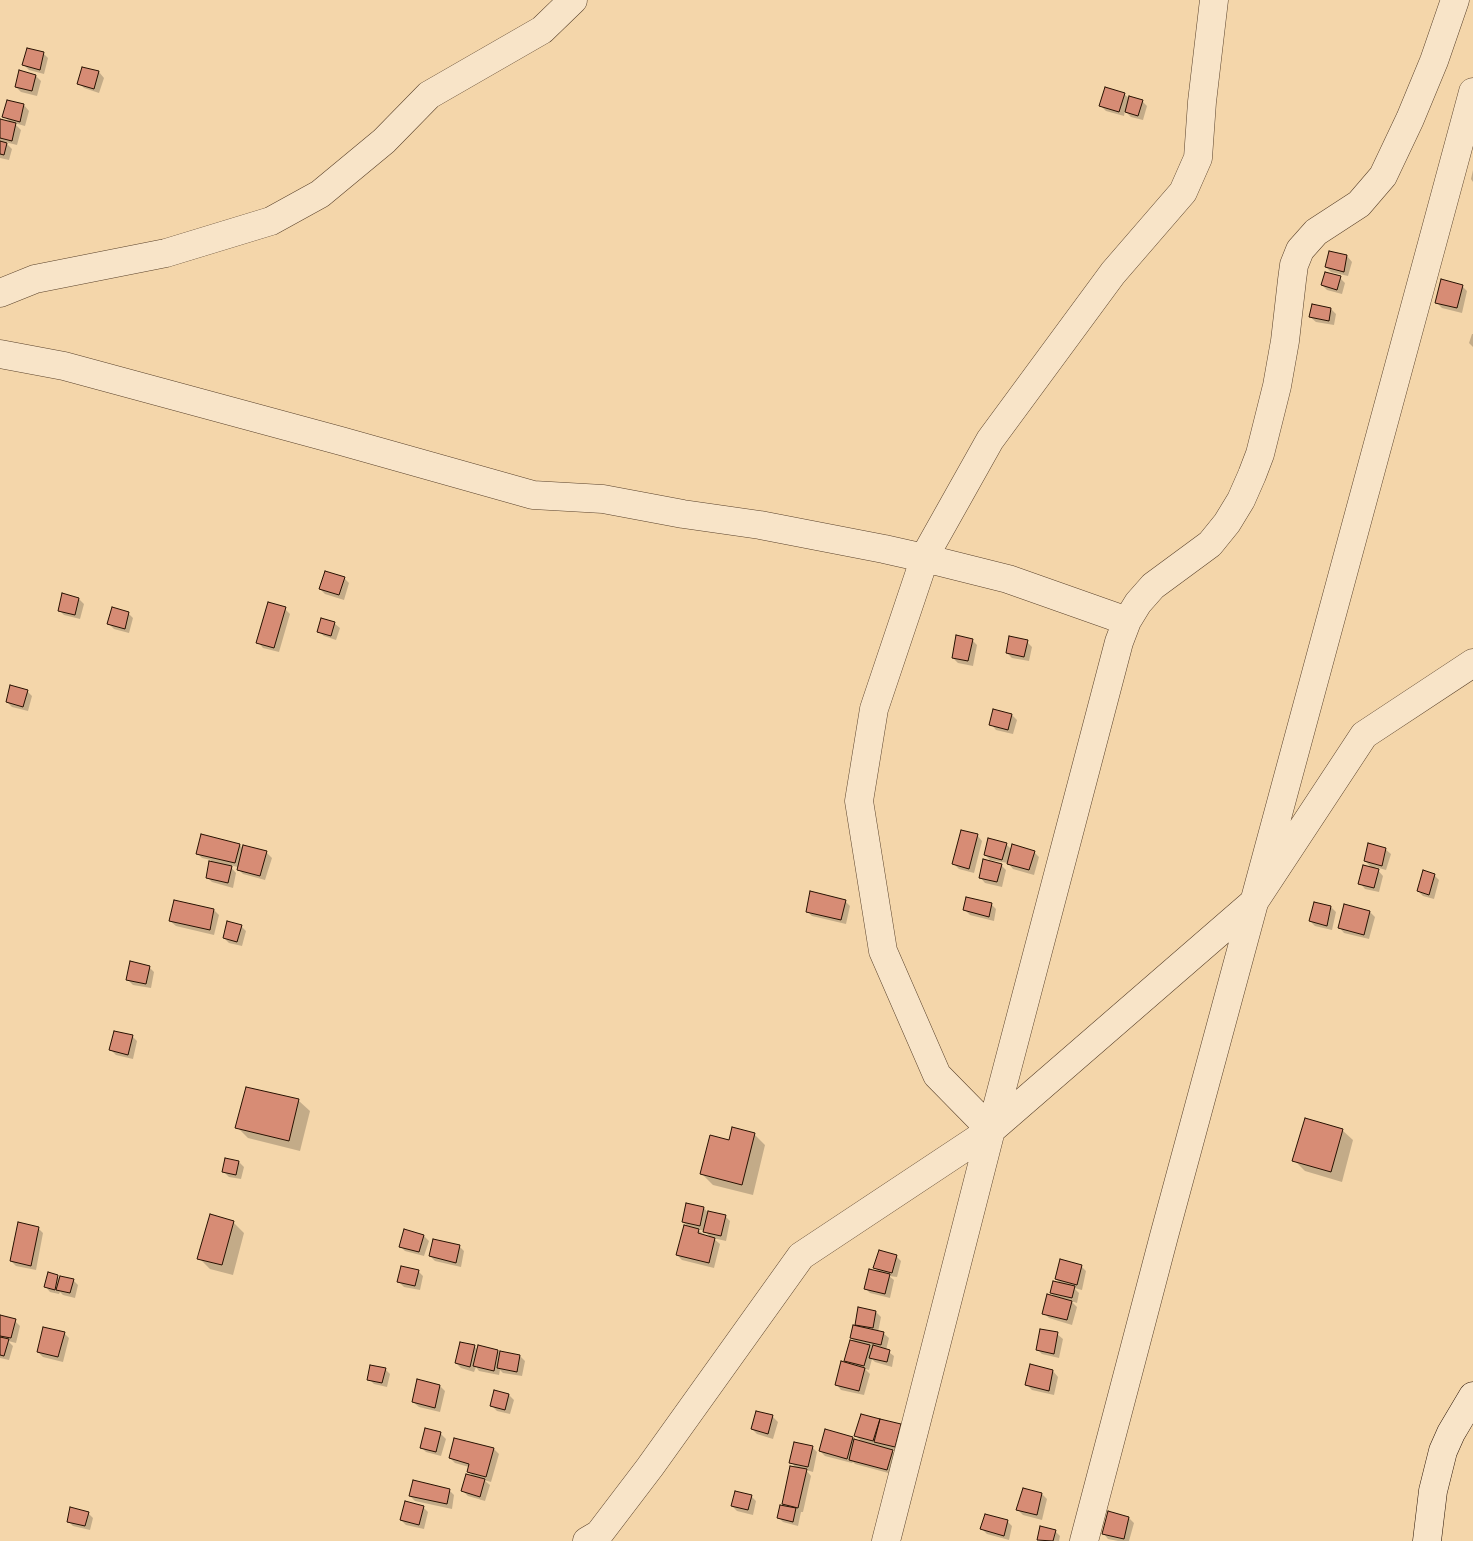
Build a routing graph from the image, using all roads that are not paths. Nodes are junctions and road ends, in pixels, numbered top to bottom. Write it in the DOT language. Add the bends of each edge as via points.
graph roads {
  1 [pos="573,0"];
  2 [pos="1214,0"];
  3 [pos="1455,0"];
  4 [pos="1473,92"];
  5 [pos="0,293"];
  6 [pos="0,354"];
  7 [pos="924,558"];
  8 [pos="1127,622"];
  9 [pos="1473,662"];
  10 [pos="1254,902"];
  11 [pos="991,1130"];
  12 [pos="1473,1396"];
  13 [pos="587,1541"];
  14 [pos="886,1541"];
  15 [pos="1084,1541"];
  16 [pos="1427,1541"];
  1 -- 5 [label="street" via="542,30 429,94 384,141 320,194 271,221 166,253 36,279"];
  2 -- 7 [label="street" via="1198,158 1183,192 1113,273 990,440"];
  3 -- 8 [label="street" via="1434,61 1383,176 1359,204 1316,232 1300,250 1294,265 1277,386 1260,454 1241,500 1210,544 1153,586"];
  4 -- 10 [label="street"];
  6 -- 7 [label="street" via="73,368 533,495 603,499 760,525"];
  7 -- 8 [label="street" via="1008,579"];
  7 -- 11 [label="street" via="874,709 860,801 883,951 937,1075"];
  8 -- 11 [label="street" via="1119,642"];
  9 -- 10 [label="street" via="1364,736"];
  10 -- 11 [label="street"];
  10 -- 15 [label="street"];
  11 -- 13 [label="street" via="801,1256 650,1467 599,1534"];
  11 -- 14 [label="street"];
  12 -- 16 [label="street" via="1443,1451 1433,1491"];
}
